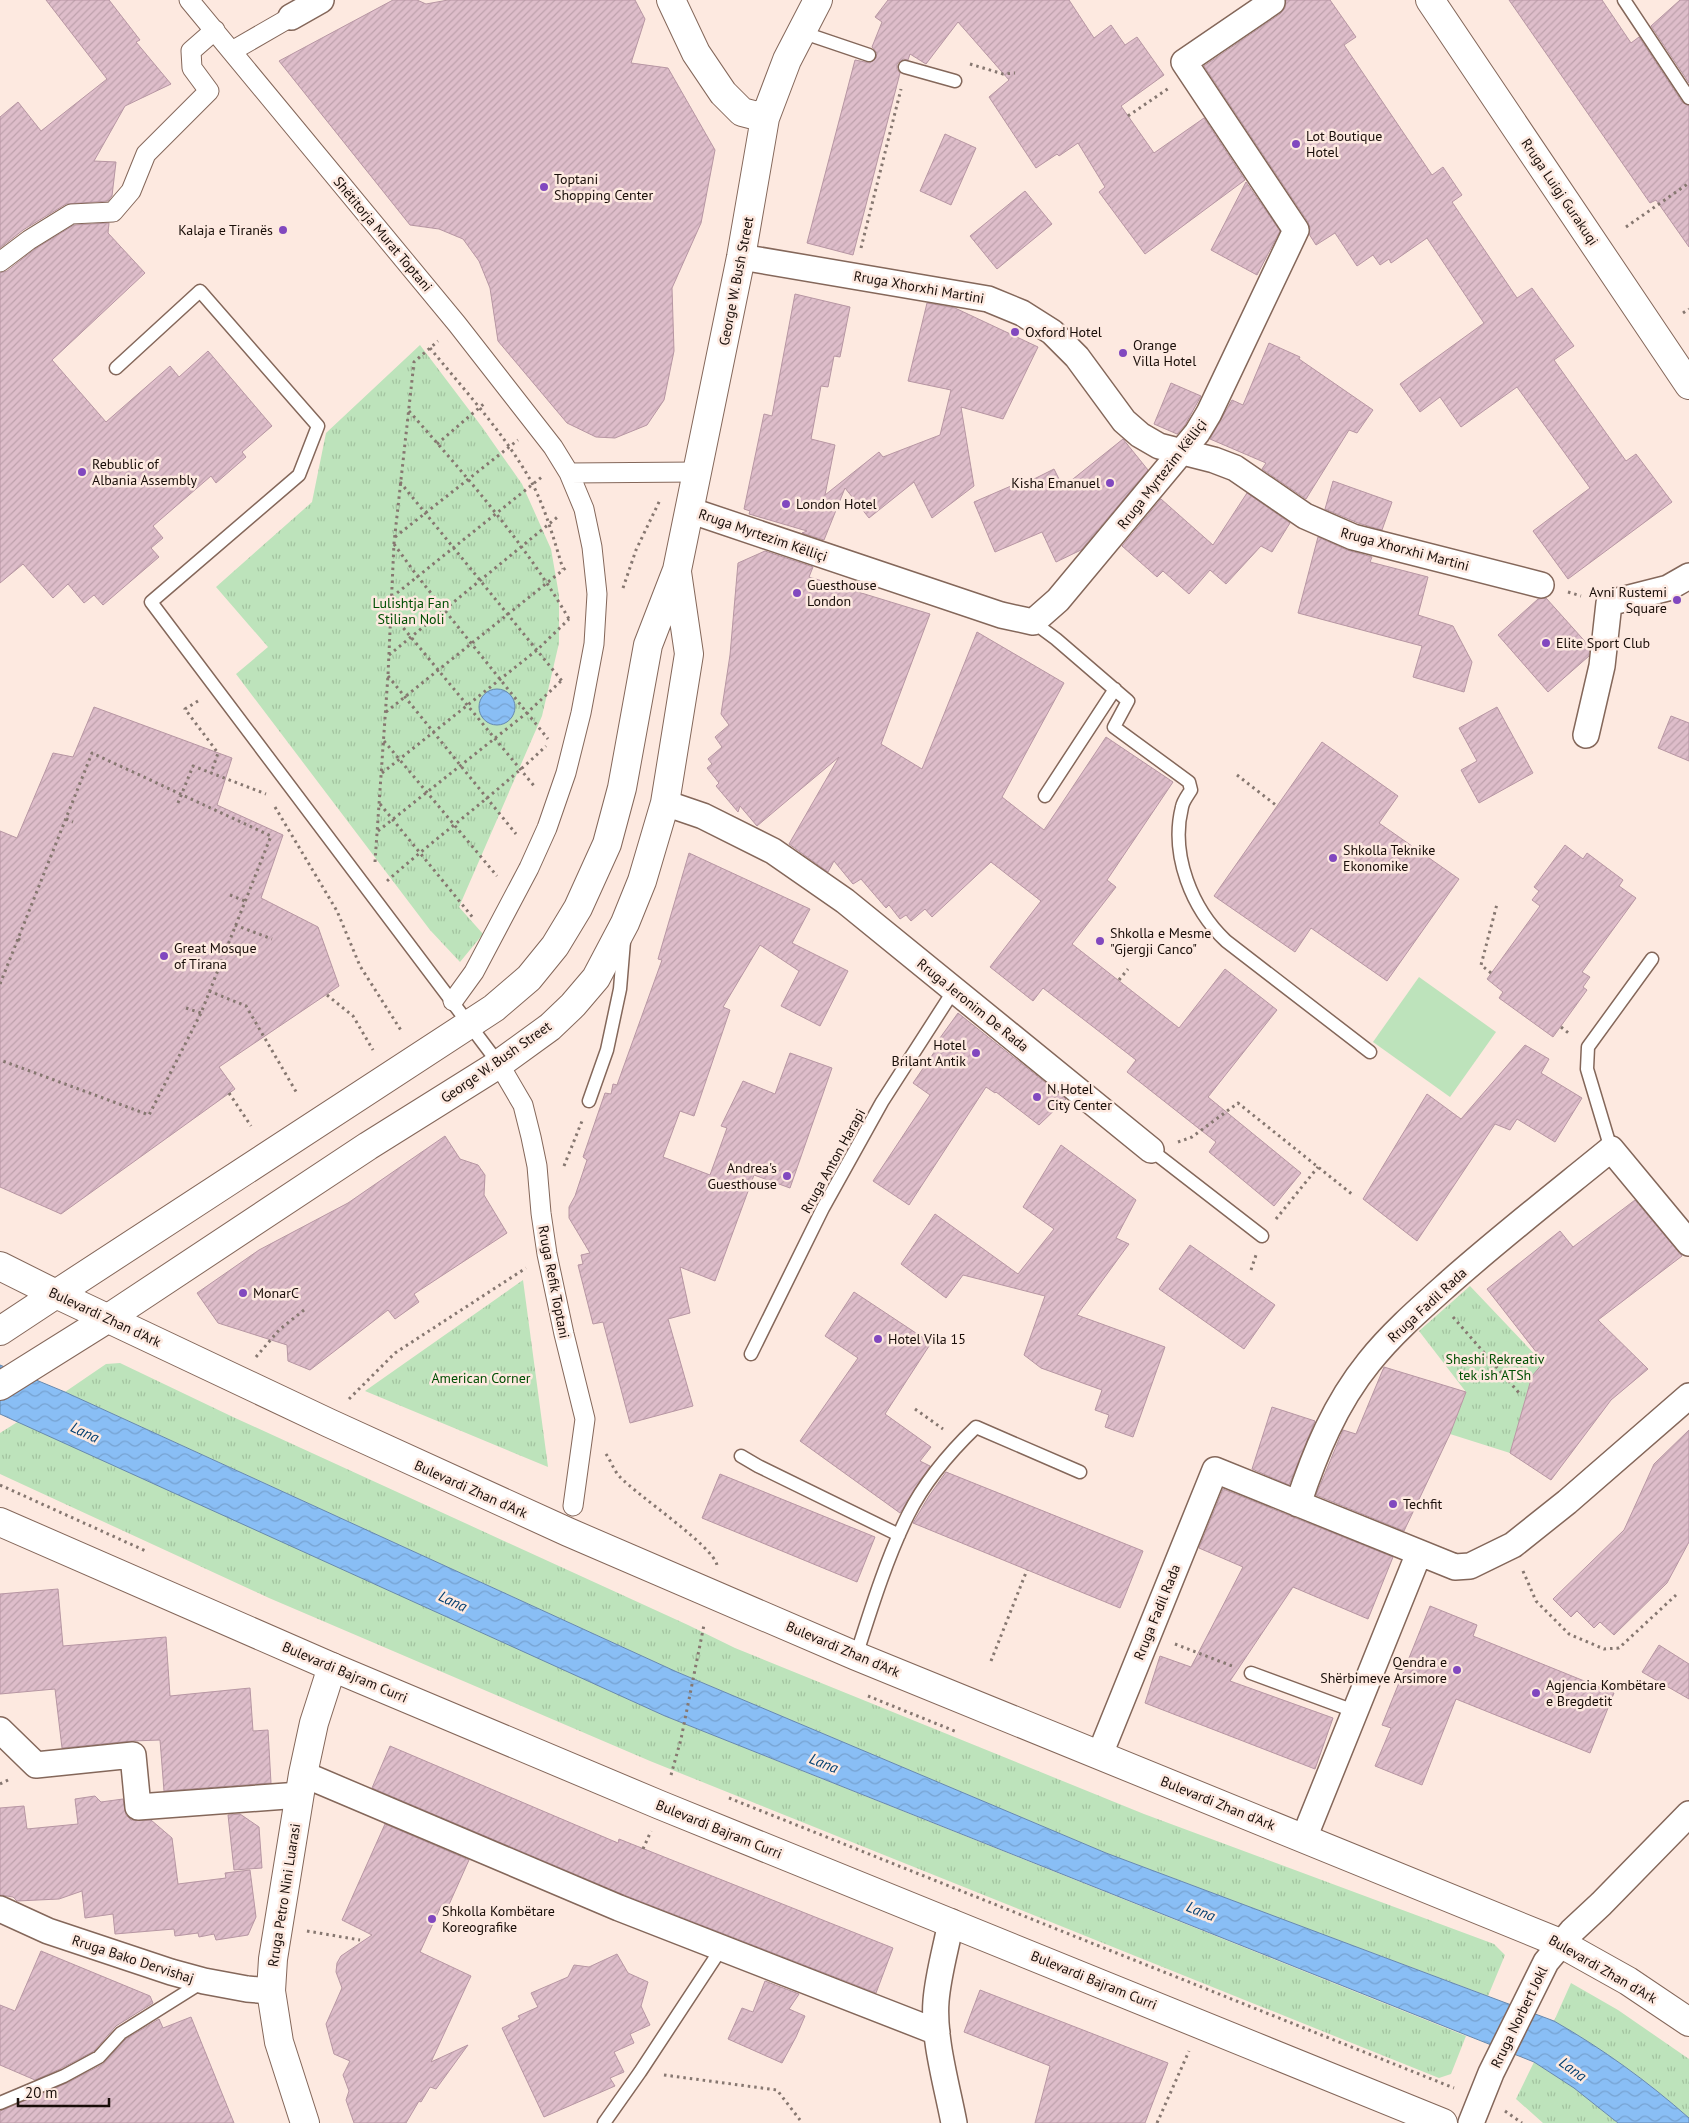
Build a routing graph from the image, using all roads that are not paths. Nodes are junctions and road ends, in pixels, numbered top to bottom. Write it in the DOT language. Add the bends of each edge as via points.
graph roads {
  1 [pos="190,0"];
  2 [pos="321,0"];
  3 [pos="671,0"];
  4 [pos="818,0"];
  5 [pos="1624,0"];
  6 [pos="1272,2"];
  7 [pos="1437,3"];
  8 [pos="291,17"];
  9 [pos="215,30"];
  10 [pos="801,32"];
  11 [pos="232,50"];
  12 [pos="869,55"];
  13 [pos="908,68"];
  14 [pos="955,81"];
  15 [pos="1689,98"];
  16 [pos="765,118"];
  17 [pos="741,257"];
  18 [pos="0,262"];
  19 [pos="116,368"];
  20 [pos="1689,385"];
  21 [pos="1183,451"];
  22 [pos="565,467"];
  23 [pos="697,472"];
  24 [pos="689,510"];
  25 [pos="677,570"];
  26 [pos="1689,576"];
  27 [pos="1541,585"];
  28 [pos="1033,622"];
  29 [pos="1115,689"];
  30 [pos="1586,735"];
  31 [pos="1045,796"];
  32 [pos="665,803"];
  33 [pos="625,923"];
  34 [pos="1652,959"];
  35 [pos="954,990"];
  36 [pos="453,1002"];
  37 [pos="470,1025"];
  38 [pos="1370,1052"];
  39 [pos="499,1064"];
  40 [pos="589,1102"];
  41 [pos="1611,1149"];
  42 [pos="1151,1150"];
  43 [pos="1262,1236"];
  44 [pos="1689,1243"];
  45 [pos="0,1266"];
  46 [pos="56,1294"];
  47 [pos="107,1319"];
  48 [pos="6,1328"];
  49 [pos="751,1354"];
  50 [pos="0,1386"];
  51 [pos="1689,1396"];
  52 [pos="741,1456"];
  53 [pos="1080,1472"];
  54 [pos="1298,1504"];
  55 [pos="573,1506"];
  56 [pos="0,1522"];
  57 [pos="899,1535"];
  58 [pos="1419,1553"];
  59 [pos="856,1656"];
  60 [pos="332,1666"];
  61 [pos="1251,1673"];
  62 [pos="1354,1711"];
  63 [pos="0,1730"];
  64 [pos="1100,1754"];
  65 [pos="301,1784"];
  66 [pos="1689,1814"];
  67 [pos="1304,1838"];
  68 [pos="0,1909"];
  69 [pos="951,1922"];
  70 [pos="1560,1943"];
  71 [pos="721,1949"];
  72 [pos="204,1981"];
  73 [pos="271,1991"];
  74 [pos="1689,2022"];
  75 [pos="937,2032"];
  76 [pos="0,2103"];
  77 [pos="305,2123"];
  78 [pos="604,2123"];
  79 [pos="954,2123"];
  80 [pos="1443,2123"];
  81 [pos="1471,2123"];
  1 -- 9 [label="street, Shëtitorja Murat Toptani"];
  2 -- 8 [label="street"];
  3 -- 16 [label="main road" via="696,53 723,93 742,112"];
  4 -- 10 [label="main road, George W. Bush Street"];
  5 -- 15 [label="lane"];
  6 -- 21 [label="street, Rruga Myrtezim Këlliçi" via="1184,62 1296,230 1209,413"];
  7 -- 20 [label="main road, Rruga Luigj Gurakuqi"];
  8 -- 11 [label="street"];
  9 -- 11 [label="street, Shëtitorja Murat Toptani"];
  9 -- 18 [label="street" via="191,51 192,68 209,91 146,154 131,190 114,212 71,214"];
  10 -- 12 [label="lane"];
  10 -- 16 [label="main road, George W. Bush Street"];
  11 -- 22 [label="street, Shëtitorja Murat Toptani" via="457,324"];
  13 -- 14 [label="lane"];
  16 -- 17 [label="main road, George W. Bush Street"];
  17 -- 21 [label="street, Rruga Xhorxhi Martini" via="988,299 1022,313 1052,332 1077,357 1124,421 1140,436 1160,446"];
  17 -- 23 [label="main road, George W. Bush Street"];
  19 -- 36 [label="lane" via="200,292 318,426 299,475 151,602"];
  21 -- 27 [label="street, Rruga Xhorxhi Martini" via="1235,468 1305,516 1353,537"];
  21 -- 28 [label="street, Rruga Myrtezim Këlliçi" via="1058,600"];
  22 -- 23 [label="street"];
  22 -- 36 [label="street, Shëtitorja Murat Toptani" via="579,498 592,547 597,594 583,705 566,773 534,857 474,972"];
  23 -- 24 [label="main road, George W. Bush Street"];
  24 -- 25 [label="main road, George W. Bush Street"];
  24 -- 28 [label="street, Rruga Myrtezim Këlliçi" via="992,612"];
  25 -- 32 [label="main road, George W. Bush Street" via="689,654"];
  25 -- 37 [label="main road, George W. Bush Street" via="648,644 622,788 606,844 589,886 570,923 542,963 513,992"];
  26 -- 30 [label="street" via="1668,588 1608,603 1602,666"];
  28 -- 29 [label="lane"];
  29 -- 31 [label="lane"];
  29 -- 38 [label="lane" via="1128,701 1114,727 1189,782 1191,790 1182,806 1179,832 1181,854 1185,877 1195,901 1213,928"];
  32 -- 33 [label="main road, George W. Bush Street" via="649,862"];
  32 -- 35 [label="street, Rruga Jeronim De Rada" via="703,816 773,852 845,901"];
  33 -- 39 [label="main road, George W. Bush Street" via="596,978 573,1006"];
  33 -- 40 [label="lane" via="620,989 607,1050"];
  34 -- 41 [label="lane" via="1588,1047 1587,1069"];
  35 -- 42 [label="street, Rruga Jeronim De Rada"];
  35 -- 49 [label="lane, Rruga Anton Harapi" via="882,1102 823,1208"];
  36 -- 37 [label="lane"];
  37 -- 39 [label="lane"];
  37 -- 46 [label="main road, George W. Bush Street"];
  39 -- 47 [label="main road, George W. Bush Street" via="368,1146"];
  39 -- 55 [label="street, Rruga Refik Toptani" via="522,1105 531,1136 547,1254 585,1419"];
  41 -- 44 [label="street"];
  41 -- 54 [label="street, Rruga Fadil Rada" via="1478,1257 1369,1362 1340,1406 1314,1456"];
  42 -- 43 [label="lane, Rruga Jeronim De Rada"];
  45 -- 46 [label="main road, Bulevardi Zhan d'Ark"];
  46 -- 47 [label="main road, Bulevardi Zhan d'Ark"];
  46 -- 48 [label="main road, George W. Bush Street"];
  47 -- 50 [label="main road, George W. Bush Street"];
  47 -- 59 [label="main road, Bulevardi Zhan d'Ark" via="439,1475"];
  51 -- 58 [label="street, Rruga Fadil Rada" via="1567,1502 1512,1545 1470,1566 1454,1567"];
  52 -- 57 [label="lane"];
  53 -- 57 [label="lane" via="976,1427 935,1473"];
  54 -- 58 [label="street, Rruga Fadil Rada"];
  54 -- 64 [label="street, Rruga Fadil Rada" via="1215,1470"];
  56 -- 60 [label="main road, Bulevardi Bajram Curri"];
  57 -- 59 [label="lane"];
  58 -- 62 [label="street"];
  59 -- 64 [label="main road, Bulevardi Zhan d'Ark"];
  60 -- 65 [label="main road, Rruga Petro Nini Luarasi" via="314,1723"];
  60 -- 69 [label="main road, Bulevardi Bajram Curri" via="660,1805"];
  61 -- 62 [label="lane"];
  62 -- 67 [label="street"];
  63 -- 65 [label="street" via="36,1765 133,1755 138,1807"];
  64 -- 67 [label="main road, Bulevardi Zhan d'Ark"];
  65 -- 71 [label="street"];
  65 -- 73 [label="main road, Rruga Petro Nini Luarasi" via="273,1959"];
  66 -- 70 [label="street, Rruga Norbert Jokl"];
  67 -- 70 [label="main road, Bulevardi Zhan d'Ark"];
  68 -- 72 [label="street, Rruga Bako Dervishaj" via="48,1932"];
  69 -- 75 [label="street" via="938,1981"];
  69 -- 80 [label="main road, Bulevardi Bajram Curri"];
  70 -- 74 [label="main road, Bulevardi Zhan d'Ark" via="1628,1981"];
  70 -- 81 [label="street, Rruga Norbert Jokl" via="1538,1976 1491,2073"];
  71 -- 75 [label="street"];
  71 -- 78 [label="lane"];
  72 -- 73 [label="street, Rruga Bako Dervishaj"];
  72 -- 76 [label="lane" via="121,2032 99,2057"];
  73 -- 77 [label="main road, Rruga Petro Nini Luarasi" via="279,2042"];
  75 -- 79 [label="street"];
}
